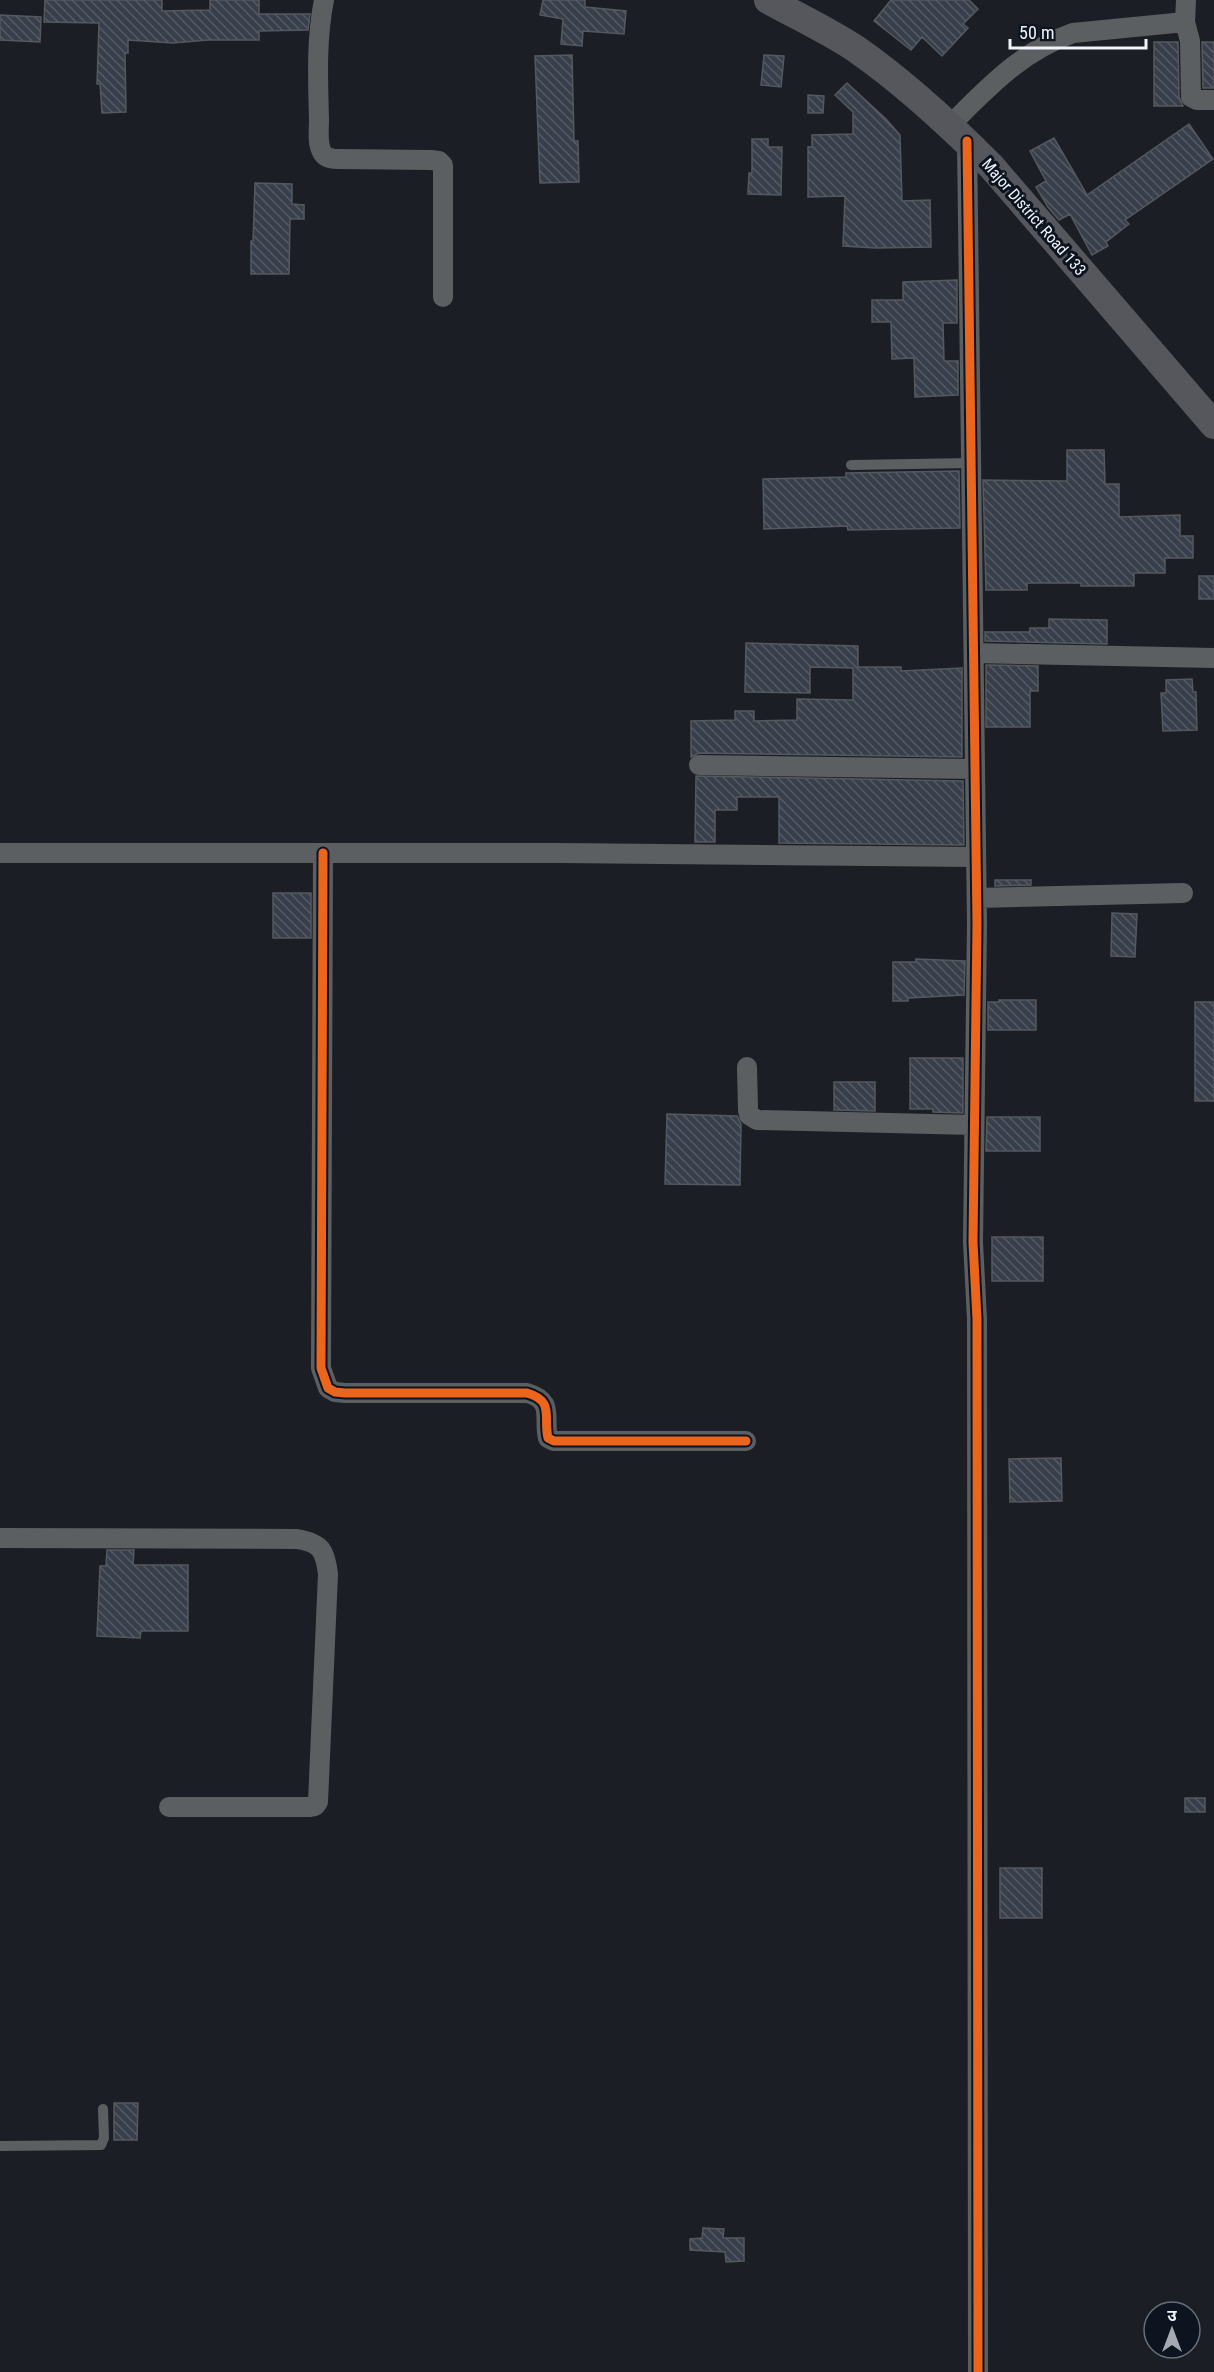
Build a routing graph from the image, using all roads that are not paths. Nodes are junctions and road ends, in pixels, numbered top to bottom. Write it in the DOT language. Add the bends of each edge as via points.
graph roads {
  1 [pos="324,0"];
  2 [pos="768,0"];
  3 [pos="1186,0"];
  4 [pos="1185,22"];
  5 [pos="1214,100"];
  6 [pos="958,133"];
  7 [pos="443,297"];
  8 [pos="1214,425"];
  9 [pos="972,463"];
  10 [pos="851,465"];
  11 [pos="974,653"];
  12 [pos="1214,658"];
  13 [pos="699,765"];
  14 [pos="975,769"];
  15 [pos="0,854"];
  16 [pos="323,854"];
  17 [pos="976,857"];
  18 [pos="1183,893"];
  19 [pos="976,898"];
  20 [pos="747,1067"];
  21 [pos="974,1125"];
  22 [pos="746,1441"];
  23 [pos="0,1538"];
  24 [pos="169,1807"];
  25 [pos="103,2109"];
  26 [pos="0,2146"];
  27 [pos="978,2372"];
  1 -- 7 [label="street" via="318,76 322,154 338,159 431,160 444,165"];
  2 -- 6 [label="main road, Major District Road 133" via="854,48"];
  3 -- 4 [label="street"];
  4 -- 5 [label="street" via="1190,41 1191,96"];
  4 -- 6 [label="street" via="1090,30 1056,39 1008,68"];
  6 -- 8 [label="main road, Major District Road 133" via="992,166"];
  6 -- 9 [label="street"];
  9 -- 10 [label="lane"];
  9 -- 11 [label="street"];
  11 -- 12 [label="street"];
  11 -- 14 [label="street"];
  13 -- 14 [label="street"];
  14 -- 17 [label="street"];
  15 -- 16 [label="street"];
  16 -- 17 [label="street"];
  16 -- 22 [label="street" via="321,1368 328,1388 345,1393 527,1393 544,1402 548,1438 554,1441"];
  17 -- 19 [label="street"];
  18 -- 19 [label="street"];
  19 -- 21 [label="street"];
  20 -- 21 [label="street" via="749,1115 758,1120"];
  21 -- 27 [label="street"];
  23 -- 24 [label="street" via="297,1539 312,1541 322,1549 328,1574 318,1802 310,1807"];
  25 -- 26 [label="lane" via="101,2145"];
}
